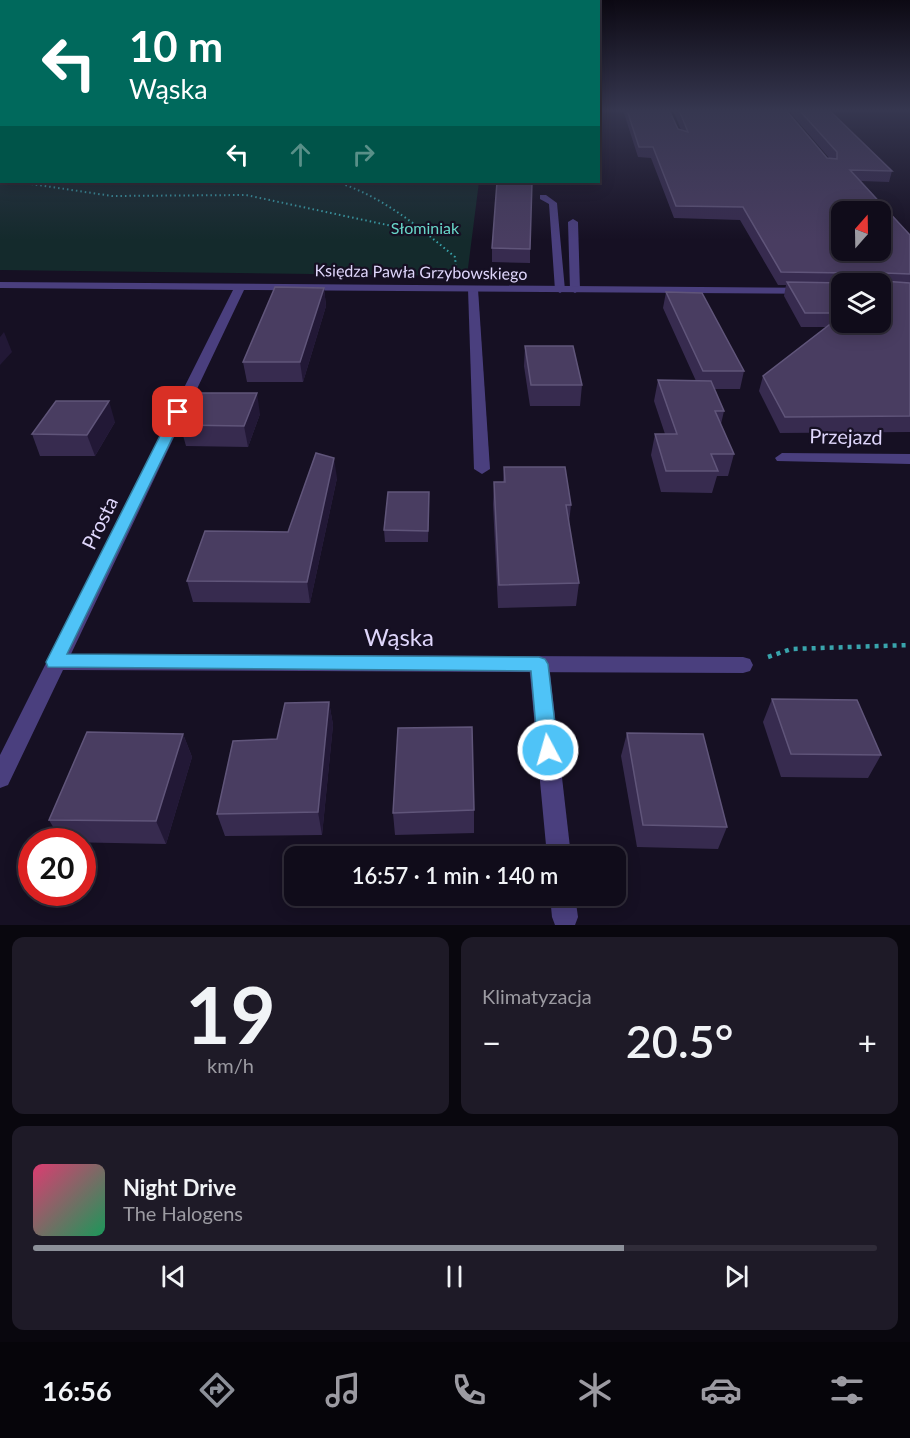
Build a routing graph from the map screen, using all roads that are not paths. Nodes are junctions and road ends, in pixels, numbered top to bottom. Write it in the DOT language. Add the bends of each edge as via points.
graph roads {
  1 [pos="543,197"];
  2 [pos="573,222"];
  3 [pos="0,285"];
  4 [pos="240,287"];
  5 [pos="472,290"];
  6 [pos="560,290"];
  7 [pos="575,290"];
  8 [pos="831,291"];
  9 [pos="782,458"];
  10 [pos="910,459"];
  11 [pos="482,469"];
  12 [pos="55,662"];
  13 [pos="539,664"];
  14 [pos="743,665"];
  15 [pos="0,778"];
  16 [pos="558,846"];
  1 -- 6 [label="street" via="553,203"];
  2 -- 7 [label="street"];
  3 -- 4 [label="street, Księdza Pawła Grzybowskiego"];
  4 -- 5 [label="street, Księdza Pawła Grzybowskiego"];
  4 -- 12 [label="street, Prosta"];
  5 -- 6 [label="street, Księdza Pawła Grzybowskiego"];
  5 -- 11 [label="street"];
  6 -- 7 [label="street, Księdza Pawła Grzybowskiego"];
  7 -- 8 [label="street, Księdza Pawła Grzybowskiego"];
  9 -- 10 [label="street, Przejazd"];
  12 -- 13 [label="street, Wąska"];
  12 -- 15 [label="street, Prosta"];
  13 -- 14 [label="street, Wąska"];
  13 -- 16 [label="street"];
}
